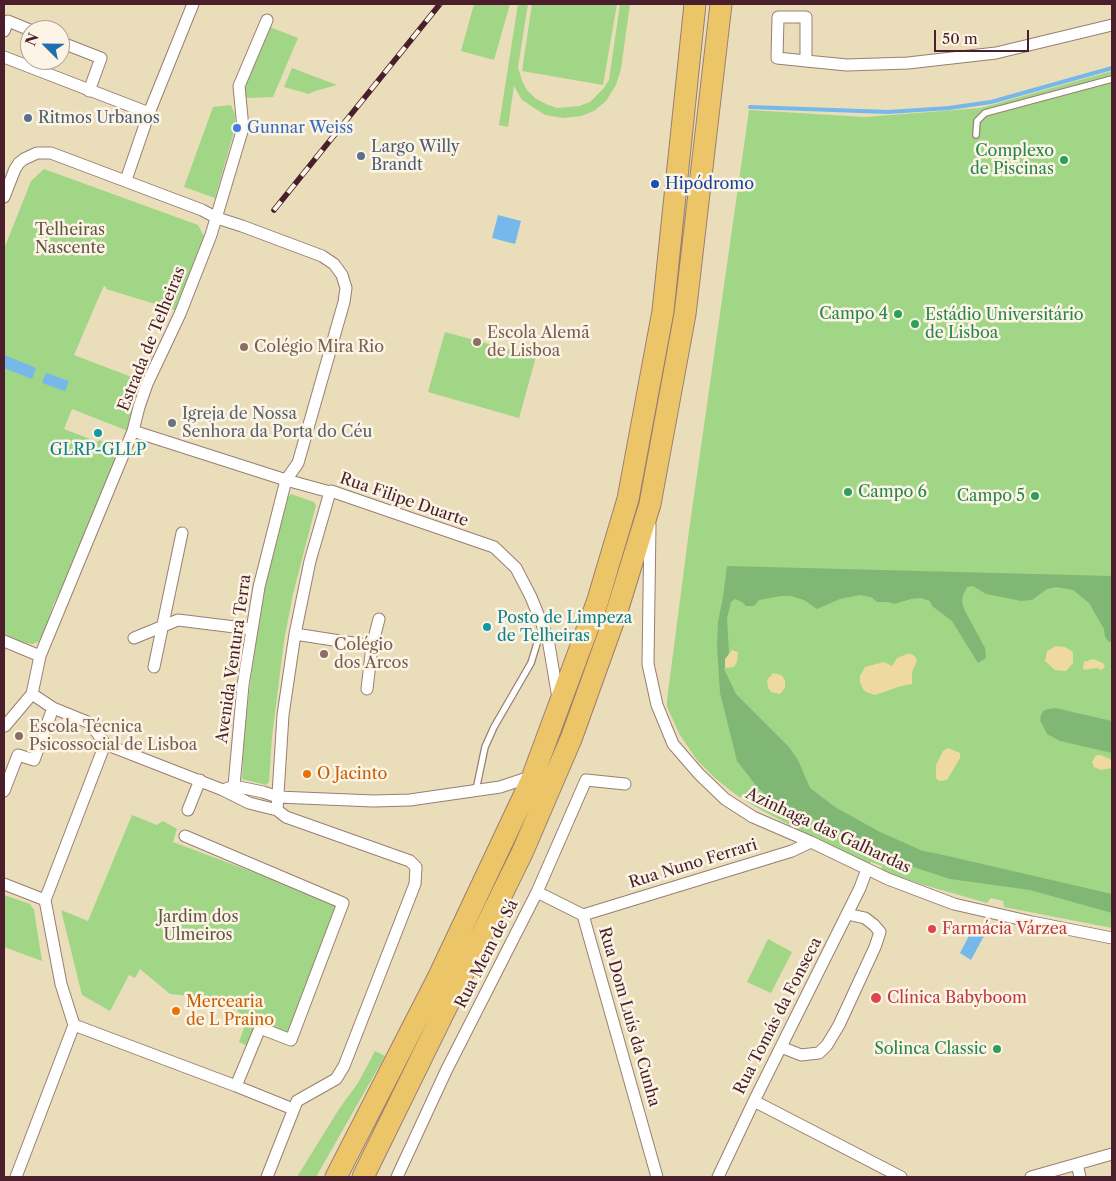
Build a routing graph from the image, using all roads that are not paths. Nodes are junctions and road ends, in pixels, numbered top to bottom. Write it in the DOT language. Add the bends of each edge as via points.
graph roads {
  1 [pos="193,4"];
  2 [pos="695,4"];
  3 [pos="721,4"];
  4 [pos="267,20"];
  5 [pos="1112,25"];
  6 [pos="20,26"];
  7 [pos="4,31"];
  8 [pos="70,46"];
  9 [pos="4,57"];
  10 [pos="806,61"];
  11 [pos="1112,79"];
  12 [pos="89,91"];
  13 [pos="150,113"];
  14 [pos="976,135"];
  15 [pos="126,180"];
  16 [pos="4,197"];
  17 [pos="217,218"];
  18 [pos="133,431"];
  19 [pos="286,480"];
  20 [pos="330,492"];
  21 [pos="650,504"];
  22 [pos="182,533"];
  23 [pos="379,619"];
  24 [pos="542,625"];
  25 [pos="163,626"];
  26 [pos="251,629"];
  27 [pos="295,634"];
  28 [pos="134,638"];
  29 [pos="4,641"];
  30 [pos="372,646"];
  31 [pos="40,656"];
  32 [pos="154,667"];
  33 [pos="366,689"];
  34 [pos="32,694"];
  35 [pos="53,708"];
  36 [pos="559,708"];
  37 [pos="5,726"];
  38 [pos="105,744"];
  39 [pos="533,776"];
  40 [pos="200,780"];
  41 [pos="625,784"];
  42 [pos="229,788"];
  43 [pos="476,791"];
  44 [pos="4,792"];
  45 [pos="278,797"];
  46 [pos="188,810"];
  47 [pos="278,810"];
  48 [pos="185,836"];
  49 [pos="811,842"];
  50 [pos="867,869"];
  51 [pos="4,884"];
  52 [pos="537,892"];
  53 [pos="45,900"];
  54 [pos="847,914"];
  55 [pos="583,915"];
  56 [pos="1112,938"];
  57 [pos="74,1025"];
  58 [pos="781,1047"];
  59 [pos="395,1062"];
  60 [pos="236,1086"];
  61 [pos="754,1101"];
  62 [pos="293,1109"];
  63 [pos="1112,1154"];
  64 [pos="1076,1164"];
  65 [pos="16,1177"];
  66 [pos="268,1177"];
  67 [pos="326,1177"];
  68 [pos="336,1177"];
  69 [pos="363,1177"];
  70 [pos="397,1177"];
  71 [pos="657,1177"];
  72 [pos="718,1177"];
  73 [pos="901,1177"];
  74 [pos="1031,1177"];
  75 [pos="1080,1177"];
  1 -- 13 [label="street"];
  2 -- 36 [label="highway" via="663,311 628,499 597,603"];
  3 -- 21 [label="highway" via="685,314"];
  4 -- 17 [label="street, Estrada de Telheiras" via="239,86 243,128"];
  5 -- 10 [label="street" via="996,53 908,63"];
  6 -- 7 [label="street" via="8,22"];
  8 -- 12 [label="street" via="101,58"];
  9 -- 12 [label="street"];
  10 -- 10 [label="street" via="806,17 778,17 777,58"];
  11 -- 14 [label="lane" via="985,113 977,122"];
  12 -- 13 [label="street"];
  13 -- 15 [label="street"];
  15 -- 16 [label="street, Avenida Ventura Terra" via="59,155 37,153 24,159 15,169"];
  15 -- 17 [label="street, Avenida Ventura Terra"];
  17 -- 18 [label="street, Estrada de Telheiras" via="180,314 147,384"];
  17 -- 19 [label="street, Avenida Ventura Terra" via="329,260 339,269 346,288 298,463"];
  18 -- 19 [label="street, Rua Filipe Duarte"];
  18 -- 31 [label="street, Estrada de Telheiras"];
  19 -- 20 [label="street, Rua Filipe Duarte"];
  19 -- 26 [label="street, Avenida Ventura Terra"];
  20 -- 24 [label="street, Rua Filipe Duarte" via="494,548 516,568"];
  20 -- 27 [label="street" via="310,560"];
  21 -- 49 [label="street, Azinhaga das Galhardas" via="648,664 657,705 672,744 725,799 754,817"];
  21 -- 69 [label="highway" via="617,611 571,739 517,862"];
  22 -- 25 [label="street"];
  23 -- 30 [label="street"];
  24 -- 36 [label="street, Rua Filipe Duarte" via="548,639"];
  24 -- 43 [label="lane" via="532,663 485,747"];
  25 -- 26 [label="street" via="178,620"];
  25 -- 28 [label="street"];
  25 -- 32 [label="street"];
  26 -- 42 [label="street, Avenida Ventura Terra"];
  27 -- 30 [label="street"];
  27 -- 45 [label="street"];
  29 -- 31 [label="street"];
  30 -- 33 [label="street"];
  31 -- 34 [label="street, Estrada de Telheiras"];
  34 -- 35 [label="street"];
  34 -- 37 [label="street"];
  35 -- 38 [label="street" via="90,723"];
  35 -- 44 [label="street" via="34,760 18,755"];
  36 -- 39 [label="highway"];
  38 -- 40 [label="street"];
  38 -- 53 [label="street"];
  39 -- 43 [label="street"];
  39 -- 59 [label="highway"];
  40 -- 42 [label="street"];
  40 -- 46 [label="street"];
  41 -- 52 [label="street, Rua Mem de Sá" via="586,780"];
  42 -- 45 [label="street"];
  42 -- 47 [label="street" via="249,803"];
  43 -- 45 [label="street" via="410,800"];
  45 -- 47 [label="street"];
  47 -- 62 [label="street" via="286,817 410,861 416,867 415,884 344,1066 336,1079 297,1101"];
  48 -- 60 [label="street" via="344,903 291,1040 260,1028"];
  49 -- 50 [label="street, Azinhaga das Galhardas"];
  49 -- 55 [label="street, Rua Nuno Ferrari" via="792,852"];
  50 -- 54 [label="street, Rua Tomás da Fonseca"];
  50 -- 56 [label="street, Azinhaga das Galhardas" via="954,904"];
  51 -- 53 [label="street"];
  52 -- 55 [label="street, Rua Dom Luís da Cunha"];
  52 -- 70 [label="street, Rua Mem de Sá" via="446,1071"];
  53 -- 57 [label="street" via="61,984"];
  54 -- 58 [label="street, Rua Tomás da Fonseca"];
  54 -- 58 [label="street" via="865,918 880,932 839,1025 819,1054 801,1055"];
  55 -- 71 [label="street, Rua Dom Luís da Cunha"];
  57 -- 60 [label="street"];
  57 -- 65 [label="street"];
  58 -- 61 [label="street, Rua Tomás da Fonseca"];
  59 -- 67 [label="highway"];
  59 -- 68 [label="highway"];
  60 -- 62 [label="street"];
  61 -- 72 [label="street, Rua Tomás da Fonseca"];
  61 -- 73 [label="street"];
  62 -- 66 [label="street"];
  63 -- 64 [label="street"];
  64 -- 74 [label="street"];
  64 -- 75 [label="street"];
}
